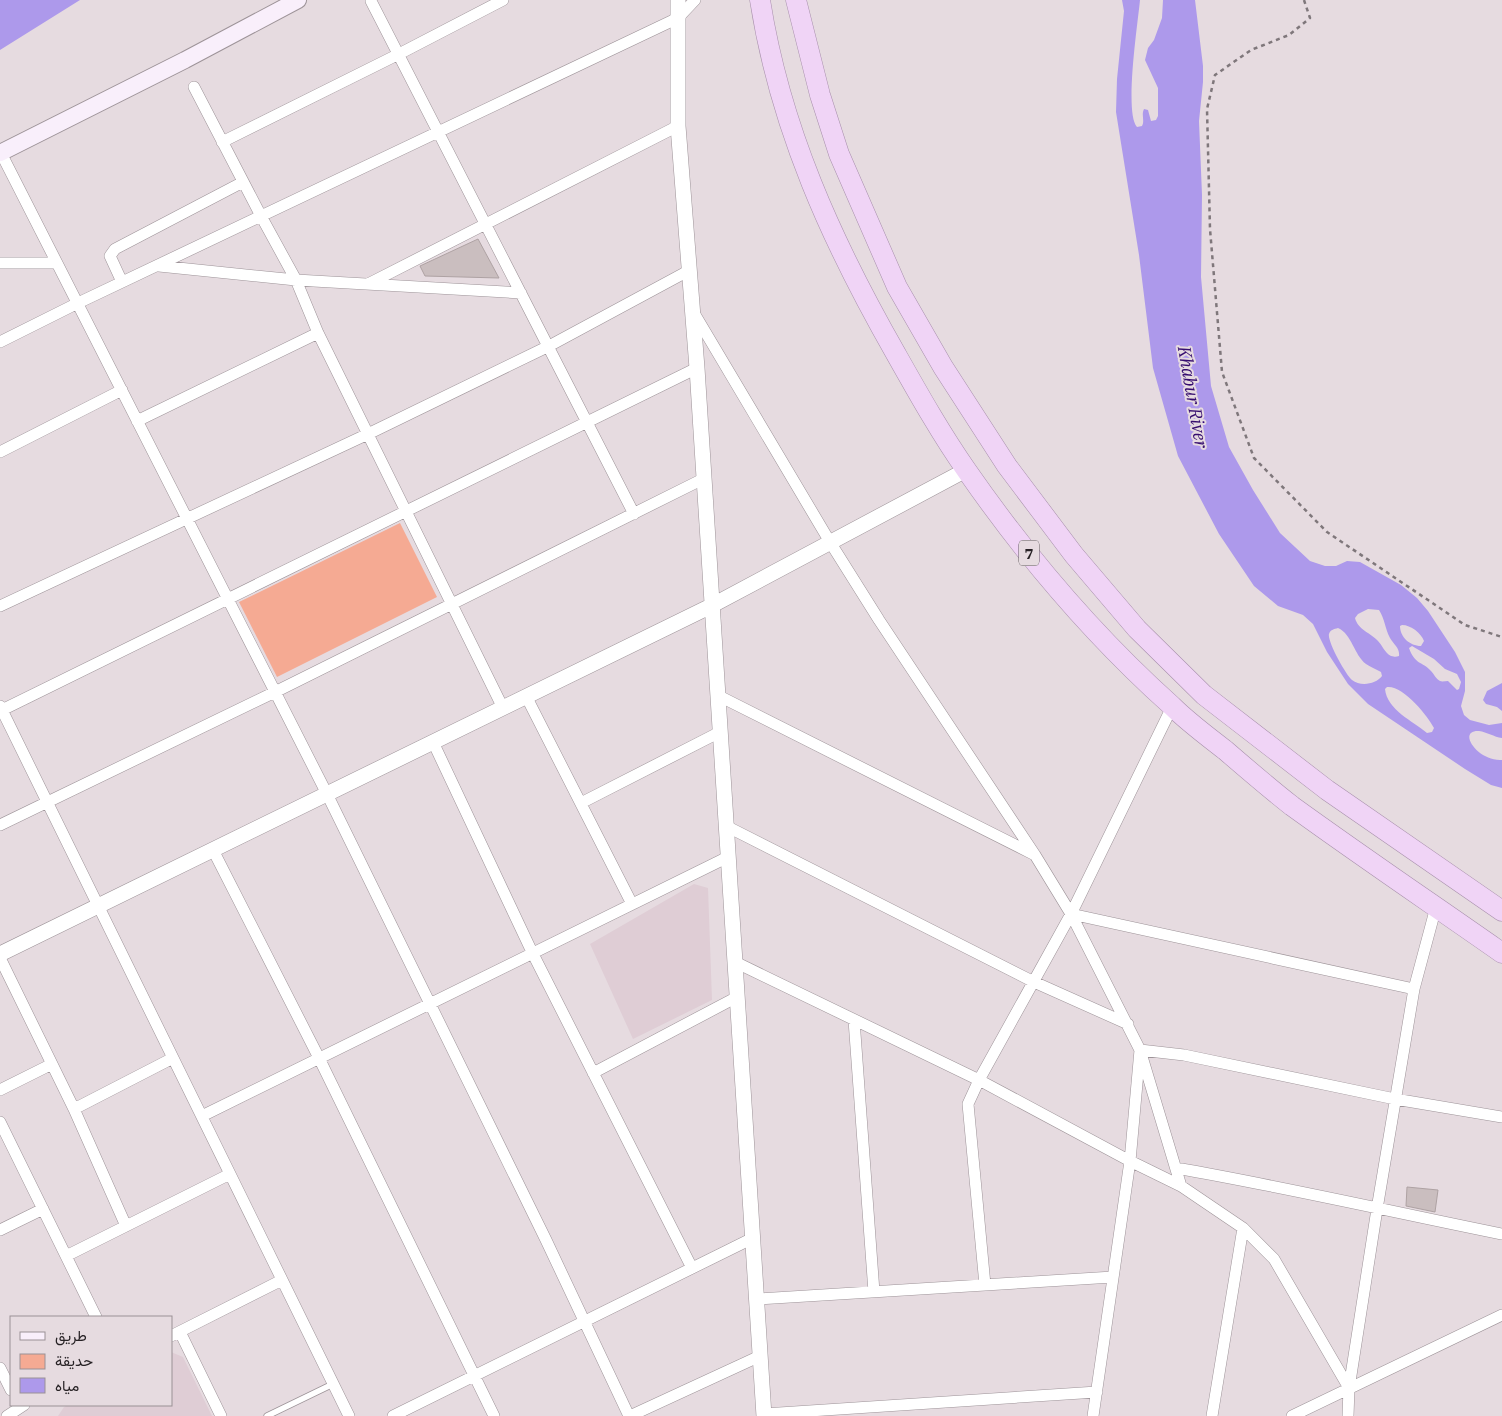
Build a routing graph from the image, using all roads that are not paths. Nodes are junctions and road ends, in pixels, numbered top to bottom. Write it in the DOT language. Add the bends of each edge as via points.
graph roads {
  1 [pos="298,0"];
  2 [pos="503,0"];
  3 [pos="678,0"];
  4 [pos="695,0"];
  5 [pos="760,0"];
  6 [pos="796,0"];
  7 [pos="371,1"];
  8 [pos="678,18"];
  9 [pos="399,54"];
  10 [pos="194,87"];
  11 [pos="678,126"];
  12 [pos="439,132"];
  13 [pos="222,142"];
  14 [pos="1,153"];
  15 [pos="243,182"];
  16 [pos="261,216"];
  17 [pos="486,224"];
  18 [pos="0,263"];
  19 [pos="58,264"];
  20 [pos="157,266"];
  21 [pos="690,270"];
  22 [pos="296,280"];
  23 [pos="122,282"];
  24 [pos="368,284"];
  25 [pos="521,293"];
  26 [pos="78,303"];
  27 [pos="693,311"];
  28 [pos="318,333"];
  29 [pos="0,342"];
  30 [pos="549,346"];
  31 [pos="697,368"];
  32 [pos="122,390"];
  33 [pos="137,421"];
  34 [pos="587,422"];
  35 [pos="368,434"];
  36 [pos="0,452"];
  37 [pos="966,470"];
  38 [pos="703,479"];
  39 [pos="406,511"];
  40 [pos="634,514"];
  41 [pos="188,520"];
  42 [pos="830,542"];
  43 [pos="228,599"];
  44 [pos="452,605"];
  45 [pos="0,606"];
  46 [pos="711,606"];
  47 [pos="275,692"];
  48 [pos="717,695"];
  49 [pos="526,696"];
  50 [pos="1172,707"];
  51 [pos="1,708"];
  52 [pos="503,708"];
  53 [pos="720,732"];
  54 [pos="433,742"];
  55 [pos="327,794"];
  56 [pos="47,802"];
  57 [pos="581,803"];
  58 [pos="0,825"];
  59 [pos="726,826"];
  60 [pos="213,850"];
  61 [pos="1035,855"];
  62 [pos="728,857"];
  63 [pos="632,904"];
  64 [pos="98,906"];
  65 [pos="1436,908"];
  66 [pos="1502,911"];
  67 [pos="1071,914"];
  68 [pos="532,952"];
  69 [pos="1502,953"];
  70 [pos="0,954"];
  71 [pos="0,958"];
  72 [pos="735,962"];
  73 [pos="1034,982"];
  74 [pos="1414,989"];
  75 [pos="737,997"];
  76 [pos="429,1003"];
  77 [pos="854,1020"];
  78 [pos="1128,1024"];
  79 [pos="1140,1050"];
  80 [pos="173,1058"];
  81 [pos="319,1058"];
  82 [pos="52,1064"];
  83 [pos="593,1073"];
  84 [pos="979,1080"];
  85 [pos="0,1090"];
  86 [pos="1395,1099"];
  87 [pos="74,1109"];
  88 [pos="202,1116"];
  89 [pos="1502,1117"];
  90 [pos="0,1122"];
  91 [pos="1130,1161"];
  92 [pos="1176,1168"];
  93 [pos="230,1174"];
  94 [pos="1180,1186"];
  95 [pos="42,1209"];
  96 [pos="1377,1209"];
  97 [pos="126,1226"];
  98 [pos="1242,1228"];
  99 [pos="0,1230"];
  100 [pos="1502,1234"];
  101 [pos="753,1238"];
  102 [pos="66,1256"];
  103 [pos="692,1268"];
  104 [pos="1113,1277"];
  105 [pos="282,1280"];
  106 [pos="985,1285"];
  107 [pos="874,1292"];
  108 [pos="757,1299"];
  109 [pos="1502,1315"];
  110 [pos="96,1316"];
  111 [pos="584,1321"];
  112 [pos="176,1334"];
  113 [pos="760,1356"];
  114 [pos="0,1368"];
  115 [pos="475,1376"];
  116 [pos="333,1384"];
  117 [pos="10,1388"];
  118 [pos="1349,1388"];
  119 [pos="1097,1392"];
  120 [pos="22,1408"];
  121 [pos="764,1415"];
  122 [pos="7,1416"];
  123 [pos="221,1416"];
  124 [pos="267,1416"];
  125 [pos="349,1416"];
  126 [pos="393,1416"];
  127 [pos="494,1416"];
  128 [pos="630,1416"];
  129 [pos="1093,1416"];
  130 [pos="1212,1416"];
  131 [pos="1292,1416"];
  132 [pos="1348,1416"];
  1 -- 14 [label="main road"];
  2 -- 9 [label="street"];
  3 -- 8 [label="street"];
  4 -- 8 [label="street"];
  5 -- 37 [label="highway, 7" via="766,39 784,108 808,178 832,233 870,309"];
  6 -- 66 [label="highway, 7" via="839,154 897,287 943,367 1007,466 1074,556 1137,629 1204,695 1327,790"];
  7 -- 9 [label="street"];
  8 -- 11 [label="street"];
  8 -- 12 [label="street"];
  9 -- 12 [label="street"];
  9 -- 13 [label="street"];
  10 -- 13 [label="street"];
  11 -- 17 [label="street"];
  11 -- 21 [label="street"];
  12 -- 16 [label="street"];
  12 -- 17 [label="street"];
  13 -- 15 [label="street"];
  14 -- 19 [label="street"];
  15 -- 16 [label="street"];
  15 -- 23 [label="street" via="115,249 110,256"];
  16 -- 20 [label="street"];
  16 -- 22 [label="street"];
  17 -- 24 [label="street"];
  17 -- 25 [label="street"];
  18 -- 19 [label="street"];
  19 -- 26 [label="street"];
  20 -- 22 [label="street"];
  20 -- 23 [label="street"];
  21 -- 27 [label="street"];
  21 -- 30 [label="street"];
  22 -- 24 [label="street"];
  22 -- 28 [label="street"];
  23 -- 26 [label="street"];
  24 -- 25 [label="street"];
  25 -- 30 [label="street"];
  26 -- 29 [label="street"];
  26 -- 32 [label="street"];
  27 -- 31 [label="street"];
  27 -- 42 [label="street"];
  28 -- 33 [label="street"];
  28 -- 35 [label="street"];
  30 -- 34 [label="street"];
  30 -- 35 [label="street"];
  31 -- 34 [label="street"];
  31 -- 38 [label="street"];
  32 -- 33 [label="street"];
  32 -- 36 [label="street"];
  33 -- 41 [label="street"];
  34 -- 39 [label="street"];
  34 -- 40 [label="street"];
  35 -- 39 [label="street"];
  35 -- 41 [label="street"];
  37 -- 42 [label="street"];
  37 -- 50 [label="highway, 7" via="1056,586 1111,647"];
  38 -- 40 [label="street"];
  38 -- 46 [label="street"];
  39 -- 43 [label="street"];
  39 -- 44 [label="street"];
  40 -- 44 [label="street"];
  41 -- 43 [label="street"];
  41 -- 45 [label="street"];
  42 -- 46 [label="street"];
  42 -- 61 [label="street"];
  43 -- 47 [label="street"];
  43 -- 51 [label="street"];
  44 -- 47 [label="street"];
  44 -- 52 [label="street"];
  46 -- 48 [label="street"];
  46 -- 49 [label="street"];
  47 -- 55 [label="street"];
  47 -- 56 [label="street"];
  48 -- 53 [label="street"];
  48 -- 61 [label="street"];
  49 -- 52 [label="street"];
  49 -- 57 [label="street"];
  50 -- 65 [label="highway, 7" via="1290,804"];
  50 -- 67 [label="street"];
  51 -- 56 [label="street"];
  52 -- 54 [label="street"];
  53 -- 57 [label="street"];
  53 -- 59 [label="street"];
  54 -- 55 [label="street"];
  54 -- 68 [label="street"];
  55 -- 60 [label="street"];
  55 -- 76 [label="street"];
  56 -- 58 [label="street"];
  56 -- 64 [label="street"];
  57 -- 63 [label="street"];
  59 -- 62 [label="street"];
  59 -- 73 [label="street"];
  60 -- 64 [label="street"];
  60 -- 81 [label="street"];
  61 -- 67 [label="street"];
  62 -- 63 [label="street"];
  62 -- 72 [label="street"];
  63 -- 68 [label="street"];
  64 -- 70 [label="street"];
  64 -- 80 [label="street"];
  65 -- 69 [label="highway, 7"];
  65 -- 74 [label="street"];
  67 -- 73 [label="street"];
  67 -- 74 [label="street"];
  67 -- 78 [label="street"];
  68 -- 76 [label="street"];
  68 -- 83 [label="street"];
  71 -- 82 [label="street"];
  72 -- 75 [label="street"];
  72 -- 77 [label="street"];
  73 -- 78 [label="street"];
  73 -- 84 [label="street"];
  74 -- 86 [label="street"];
  75 -- 83 [label="street"];
  75 -- 101 [label="street"];
  76 -- 81 [label="street"];
  76 -- 111 [label="street"];
  77 -- 84 [label="street"];
  77 -- 107 [label="street"];
  78 -- 79 [label="street"];
  79 -- 86 [label="street" via="1184,1055"];
  79 -- 91 [label="street"];
  79 -- 92 [label="street"];
  80 -- 87 [label="street"];
  80 -- 88 [label="street"];
  81 -- 88 [label="street"];
  81 -- 115 [label="street"];
  82 -- 85 [label="street"];
  82 -- 87 [label="street"];
  83 -- 103 [label="street"];
  84 -- 91 [label="street"];
  84 -- 106 [label="street" via="968,1104"];
  86 -- 89 [label="street"];
  86 -- 96 [label="street"];
  87 -- 97 [label="street"];
  88 -- 93 [label="street"];
  90 -- 95 [label="street"];
  91 -- 94 [label="street"];
  91 -- 104 [label="street"];
  92 -- 94 [label="street"];
  92 -- 96 [label="street"];
  93 -- 97 [label="street"];
  93 -- 105 [label="street"];
  94 -- 98 [label="street"];
  95 -- 99 [label="street"];
  95 -- 102 [label="street"];
  96 -- 100 [label="street"];
  96 -- 118 [label="street"];
  97 -- 102 [label="street"];
  98 -- 118 [label="street" via="1274,1260"];
  98 -- 130 [label="street"];
  101 -- 103 [label="street"];
  101 -- 108 [label="street"];
  102 -- 110 [label="street"];
  103 -- 111 [label="street"];
  104 -- 106 [label="street"];
  104 -- 119 [label="street"];
  105 -- 112 [label="street"];
  105 -- 116 [label="street"];
  106 -- 107 [label="street"];
  107 -- 108 [label="street"];
  108 -- 113 [label="street"];
  109 -- 118 [label="street"];
  111 -- 115 [label="street"];
  111 -- 128 [label="street"];
  112 -- 123 [label="street"];
  113 -- 121 [label="street"];
  113 -- 128 [label="street"];
  114 -- 117 [label="street"];
  115 -- 126 [label="street"];
  115 -- 127 [label="street"];
  116 -- 124 [label="lane"];
  116 -- 125 [label="street"];
  118 -- 131 [label="street"];
  118 -- 132 [label="street"];
  119 -- 121 [label="street"];
  119 -- 129 [label="street"];
  120 -- 122 [label="street"];
}
